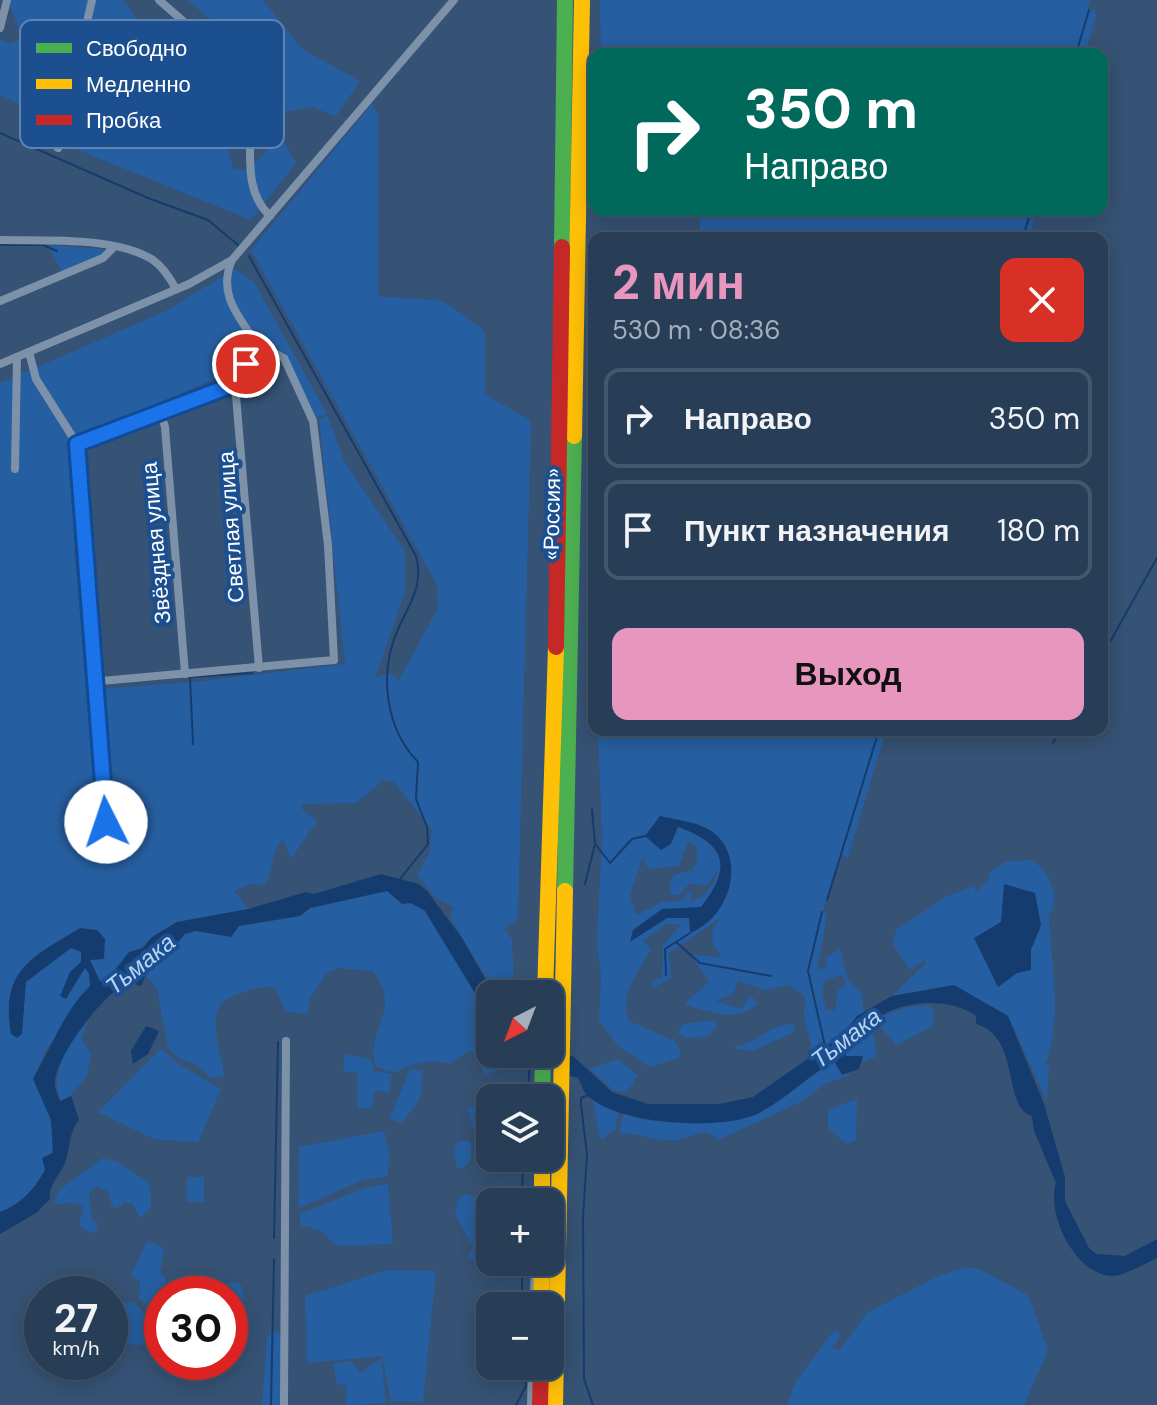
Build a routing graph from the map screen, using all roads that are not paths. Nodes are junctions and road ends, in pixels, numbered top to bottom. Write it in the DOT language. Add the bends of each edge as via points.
graph roads {
  1 [pos="7,0"];
  2 [pos="92,0"];
  3 [pos="159,0"];
  4 [pos="454,0"];
  5 [pos="565,0"];
  6 [pos="582,0"];
  7 [pos="87,20"];
  8 [pos="182,20"];
  9 [pos="0,28"];
  10 [pos="251,148"];
  11 [pos="270,216"];
  12 [pos="0,240"];
  13 [pos="114,247"];
  14 [pos="232,260"];
  15 [pos="176,289"];
  16 [pos="0,301"];
  17 [pos="257,344"];
  18 [pos="29,352"];
  19 [pos="17,357"];
  20 [pos="0,364"];
  21 [pos="235,384"];
  22 [pos="160,411"];
  23 [pos="77,444"];
  24 [pos="15,469"];
  25 [pos="259,668"];
  26 [pos="185,674"];
  27 [pos="95,677"];
  28 [pos="106,822"];
  29 [pos="545,980"];
  30 [pos="286,1041"];
  31 [pos="549,1084"];
  32 [pos="550,1172"];
  33 [pos="532,1380"];
  34 [pos="541,1380"];
  35 [pos="284,1405"];
  36 [pos="531,1405"];
  37 [pos="540,1405"];
  38 [pos="555,1405"];
  1 -- 9 [label="street"];
  2 -- 7 [label="street"];
  3 -- 8 [label="street"];
  4 -- 11 [label="street"];
  5 -- 29 [label="highway, «Россия»" via="559,535"];
  6 -- 31 [label="highway, «Россия»" via="568,862 560,1029"];
  10 -- 11 [label="street" via="253,196"];
  11 -- 14 [label="street"];
  12 -- 13 [label="street"];
  13 -- 15 [label="street" via="152,259"];
  13 -- 16 [label="street" via="103,258"];
  14 -- 15 [label="street"];
  14 -- 17 [label="street" via="229,302"];
  15 -- 18 [label="street"];
  17 -- 21 [label="street"];
  17 -- 25 [label="street" via="284,358 313,421 335,653 334,660"];
  18 -- 19 [label="street"];
  18 -- 23 [label="street" via="36,379"];
  19 -- 20 [label="street"];
  19 -- 24 [label="street"];
  21 -- 22 [label="street"];
  21 -- 25 [label="street, Светлая улица"];
  22 -- 23 [label="street"];
  22 -- 26 [label="street, Звёздная улица"];
  23 -- 27 [label="street"];
  25 -- 26 [label="street"];
  26 -- 27 [label="street" via="101,681"];
  27 -- 28 [label="street"];
  30 -- 35 [label="street"];
  32 -- 38 [label="highway"];
  33 -- 36 [label="street"];
  34 -- 37 [label="highway"];
}
